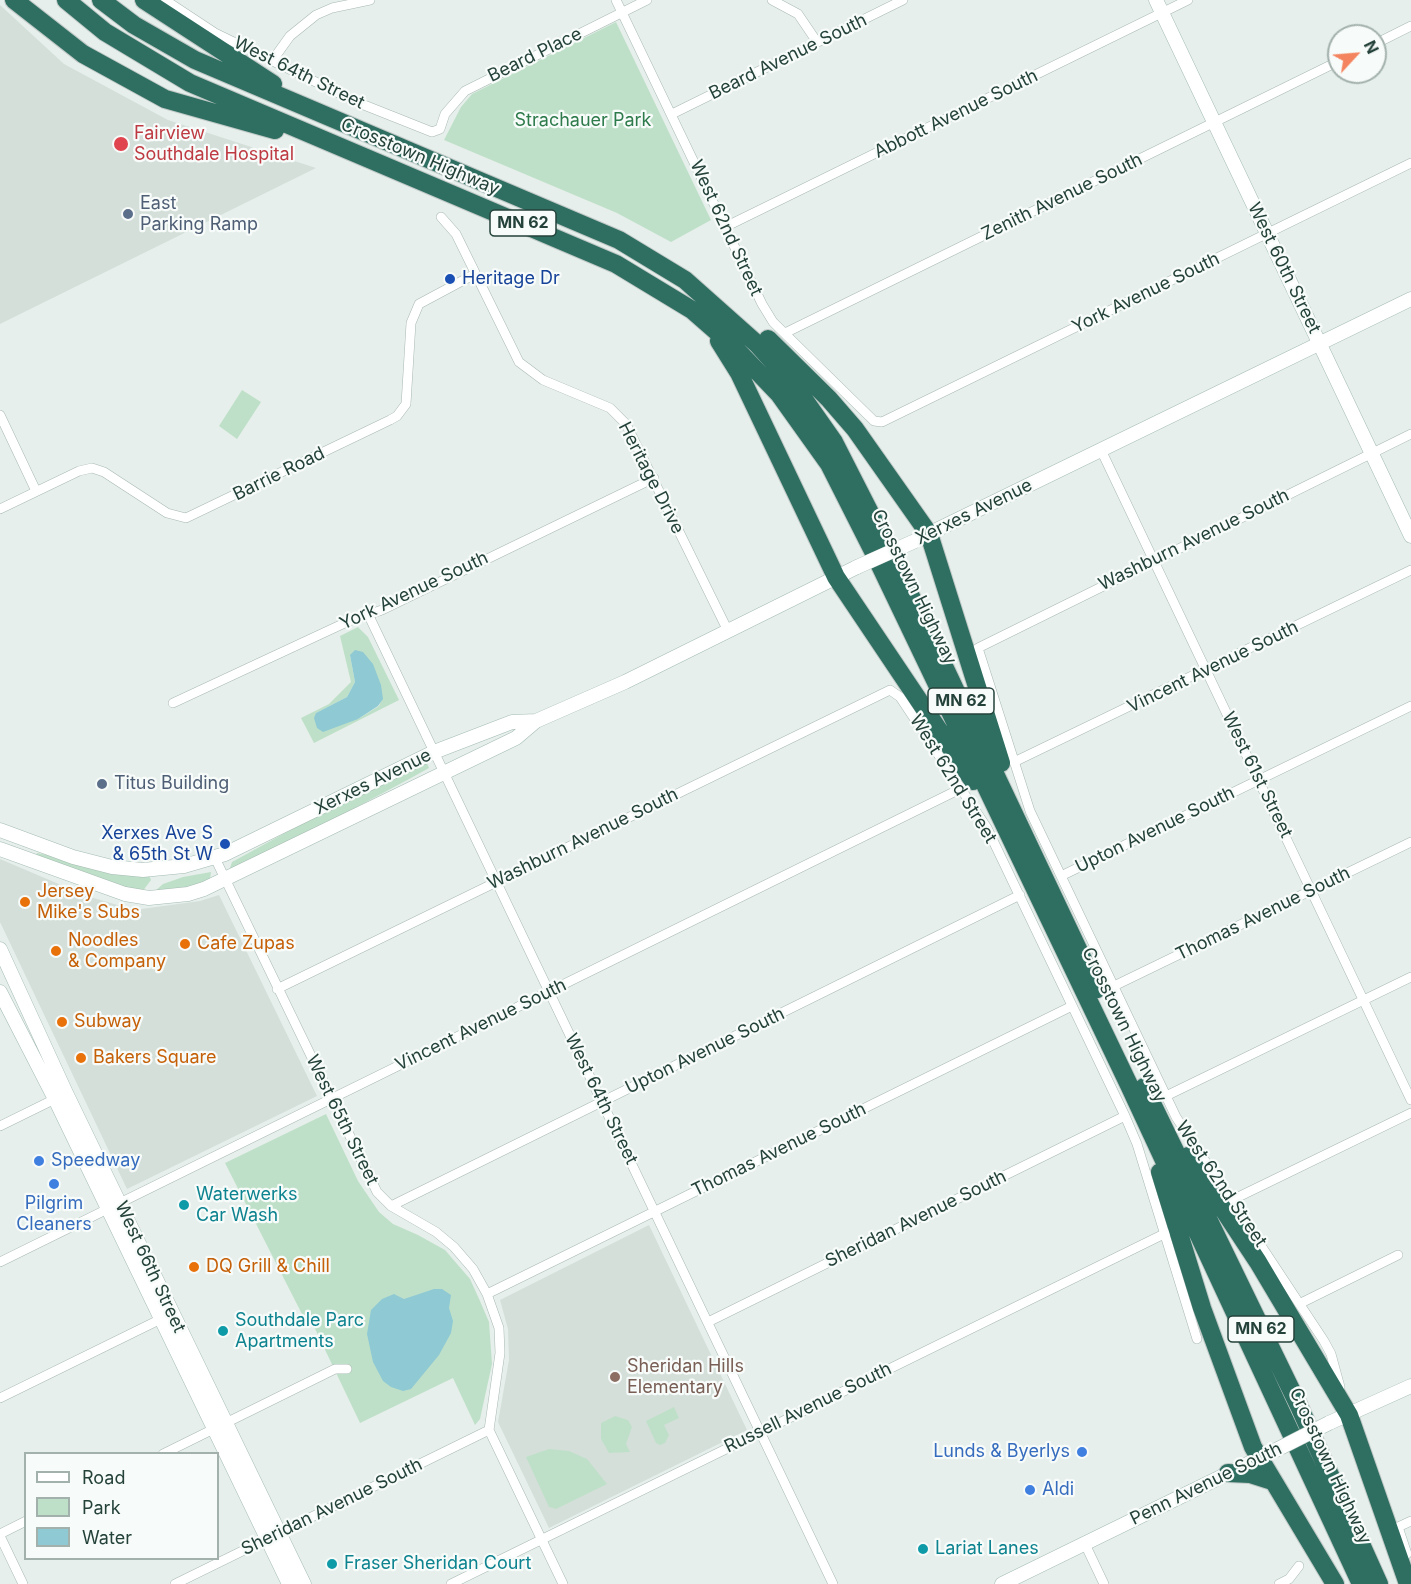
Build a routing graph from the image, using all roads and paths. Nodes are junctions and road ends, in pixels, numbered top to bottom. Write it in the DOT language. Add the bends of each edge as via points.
graph roads {
  1 [pos="14,0"];
  2 [pos="66,0"];
  3 [pos="101,0"];
  4 [pos="144,0"];
  5 [pos="165,0"];
  6 [pos="370,0"];
  7 [pos="616,0"];
  8 [pos="647,0"];
  9 [pos="772,0"];
  10 [pos="903,0"];
  11 [pos="1188,0"];
  12 [pos="1159,6"];
  13 [pos="622,12"];
  14 [pos="1411,26"];
  15 [pos="1387,38"];
  16 [pos="817,42"];
  17 [pos="272,61"];
  18 [pos="1327,67"];
  19 [pos="307,108"];
  20 [pos="672,114"];
  21 [pos="1214,122"];
  22 [pos="440,129"];
  23 [pos="326,141"];
  24 [pos="1411,163"];
  25 [pos="441,217"];
  26 [pos="725,227"];
  27 [pos="1267,234"];
  28 [pos="476,274"];
  29 [pos="685,280"];
  30 [pos="1411,299"];
  31 [pos="708,324"];
  32 [pos="785,333"];
  33 [pos="1320,343"];
  34 [pos="0,416"];
  35 [pos="882,422"];
  36 [pos="1411,434"];
  37 [pos="1101,450"];
  38 [pos="1372,452"];
  39 [pos="654,478"];
  40 [pos="36,491"];
  41 [pos="0,509"];
  42 [pos="1411,536"];
  43 [pos="922,537"];
  44 [pos="1154,560"];
  45 [pos="1411,570"];
  46 [pos="836,578"];
  47 [pos="368,614"];
  48 [pos="728,631"];
  49 [pos="978,648"];
  50 [pos="1207,670"];
  51 [pos="890,690"];
  52 [pos="173,703"];
  53 [pos="1411,706"];
  54 [pos="536,721"];
  55 [pos="434,752"];
  56 [pos="1014,762"];
  57 [pos="444,772"];
  58 [pos="1259,780"];
  59 [pos="962,788"];
  60 [pos="0,830"];
  61 [pos="1411,842"];
  62 [pos="9,853"];
  63 [pos="1026,855"];
  64 [pos="215,858"];
  65 [pos="1061,876"];
  66 [pos="226,879"];
  67 [pos="497,882"];
  68 [pos="1312,890"];
  69 [pos="1020,895"];
  70 [pos="0,949"];
  71 [pos="1411,977"];
  72 [pos="1114,986"];
  73 [pos="278,988"];
  74 [pos="0,991"];
  75 [pos="549,991"];
  76 [pos="1364,1000"];
  77 [pos="1071,1006"];
  78 [pos="45,1047"];
  79 [pos="1134,1081"];
  80 [pos="61,1096"];
  81 [pos="1166,1096"];
  82 [pos="331,1099"];
  83 [pos="1411,1100"];
  84 [pos="602,1102"];
  85 [pos="1411,1113"];
  86 [pos="1125,1116"];
  87 [pos="0,1126"];
  88 [pos="1232,1200"];
  89 [pos="114,1206"];
  90 [pos="390,1206"];
  91 [pos="655,1211"];
  92 [pos="1166,1233"];
  93 [pos="1398,1255"];
  94 [pos="0,1262"];
  95 [pos="487,1294"];
  96 [pos="1302,1303"];
  97 [pos="167,1316"];
  98 [pos="708,1322"];
  99 [pos="1197,1340"];
  100 [pos="347,1369"];
  101 [pos="1411,1386"];
  102 [pos="0,1398"];
  103 [pos="1349,1415"];
  104 [pos="220,1426"];
  105 [pos="489,1430"];
  106 [pos="760,1432"];
  107 [pos="167,1452"];
  108 [pos="1260,1458"];
  109 [pos="1228,1473"];
  110 [pos="1272,1481"];
  111 [pos="1411,1521"];
  112 [pos="24,1522"];
  113 [pos="0,1535"];
  114 [pos="273,1536"];
  115 [pos="542,1539"];
  116 [pos="1084,1544"];
  117 [pos="1299,1566"];
  118 [pos="1411,1567"];
  119 [pos="23,1584"];
  120 [pos="175,1584"];
  121 [pos="289,1584"];
  122 [pos="304,1584"];
  123 [pos="452,1584"];
  124 [pos="563,1584"];
  125 [pos="834,1584"];
  126 [pos="1002,1584"];
  127 [pos="1104,1584"];
  128 [pos="1279,1584"];
  129 [pos="1335,1584"];
  130 [pos="1361,1584"];
  131 [pos="1379,1584"];
  132 [pos="1408,1584"];
  1 -- 23 [label="highway" via="82,54 165,99"];
  2 -- 23 [label="highway, Crosstown Highway / MN 62" via="105,32 158,66 211,93"];
  3 -- 19 [label="highway, Crosstown Highway / MN 62" via="134,25 195,60"];
  4 -- 19 [label="highway"];
  5 -- 17 [label="street, West 64th Street" via="215,33"];
  6 -- 17 [label="street" via="316,15 290,36"];
  7 -- 13 [label="street, West 62nd Street"];
  8 -- 13 [label="street, Beard Place"];
  9 -- 16 [label="street" via="798,14"];
  10 -- 16 [label="street, Beard Avenue South"];
  11 -- 12 [label="street, Abbott Avenue South"];
  12 -- 21 [label="street, West 60th Street"];
  12 -- 26 [label="street, Abbott Avenue South"];
  13 -- 20 [label="street, West 62nd Street"];
  13 -- 22 [label="street, Beard Place" via="465,91 445,114"];
  14 -- 15 [label="street"];
  16 -- 20 [label="street, Beard Avenue South"];
  17 -- 22 [label="street, West 64th Street" via="420,129"];
  18 -- 21 [label="street, Zenith Avenue South"];
  19 -- 29 [label="highway, Crosstown Highway / MN 62" via="619,240"];
  20 -- 26 [label="street, West 62nd Street"];
  21 -- 27 [label="street, West 60th Street"];
  21 -- 32 [label="street, Zenith Avenue South"];
  23 -- 31 [label="highway, Crosstown Highway / MN 62" via="616,264 658,287"];
  24 -- 27 [label="street, York Avenue South"];
  25 -- 28 [label="street, Heritage Drive" via="456,234"];
  26 -- 32 [label="street, West 62nd Street" via="762,304"];
  27 -- 33 [label="street, West 60th Street"];
  27 -- 35 [label="street, York Avenue South"];
  28 -- 39 [label="street, Heritage Drive" via="519,362 543,380 619,415 633,434"];
  28 -- 40 [label="street, Barrie Road" via="419,304 411,323 406,404 390,420 186,518 167,513 96,469 79,471"];
  29 -- 43 [label="highway" via="742,317 830,399"];
  29 -- 63 [label="highway, Crosstown Highway / MN 62" via="775,362 834,442 889,550"];
  30 -- 33 [label="street, Xerxes Avenue"];
  31 -- 46 [label="highway" via="739,373"];
  31 -- 63 [label="highway, Crosstown Highway / MN 62" via="779,394 829,464"];
  32 -- 35 [label="street, West 62nd Street" via="868,416"];
  33 -- 37 [label="street, Xerxes Avenue"];
  33 -- 38 [label="street, West 60th Street"];
  34 -- 40 [label="street"];
  36 -- 38 [label="street, Washburn Avenue South"];
  37 -- 43 [label="street, Xerxes Avenue"];
  37 -- 44 [label="street, West 61st Street"];
  38 -- 42 [label="street, West 60th Street"];
  38 -- 44 [label="street, Washburn Avenue South"];
  39 -- 47 [label="street, York Avenue South"];
  39 -- 48 [label="street, Heritage Drive"];
  40 -- 41 [label="street, Barrie Road"];
  43 -- 46 [label="street, Xerxes Avenue, bridge"];
  43 -- 63 [label="highway" via="995,744"];
  44 -- 49 [label="street, Washburn Avenue South"];
  44 -- 50 [label="street, West 61st Street"];
  45 -- 50 [label="street, Vincent Avenue South"];
  46 -- 48 [label="street, Xerxes Avenue"];
  46 -- 63 [label="highway"];
  47 -- 52 [label="street, York Avenue South"];
  47 -- 55 [label="street, West 64th Street"];
  48 -- 54 [label="street, Xerxes Avenue"];
  49 -- 56 [label="street, West 62nd Street"];
  50 -- 56 [label="street, Vincent Avenue South"];
  50 -- 58 [label="street, West 61st Street"];
  51 -- 59 [label="street, West 62nd Street" via="900,697"];
  51 -- 67 [label="street, Washburn Avenue South"];
  53 -- 58 [label="street, Upton Avenue South"];
  54 -- 55 [label="street, Xerxes Avenue" via="512,722"];
  54 -- 57 [label="street, Xerxes Avenue" via="516,738"];
  55 -- 57 [label="street, West 64th Street"];
  55 -- 64 [label="street, Xerxes Avenue"];
  56 -- 65 [label="street, West 62nd Street" via="1030,811"];
  57 -- 66 [label="street, Xerxes Avenue"];
  57 -- 67 [label="street, West 64th Street"];
  58 -- 65 [label="street, Upton Avenue South"];
  58 -- 68 [label="street, West 61st Street"];
  59 -- 69 [label="street, West 62nd Street"];
  59 -- 75 [label="street, Vincent Avenue South"];
  60 -- 64 [label="street" via="112,867 184,867"];
  61 -- 68 [label="street, Thomas Avenue South"];
  62 -- 66 [label="street" via="125,894 149,898 188,894"];
  63 -- 79 [label="highway, Crosstown Highway / MN 62"];
  64 -- 66 [label="street, West 65th Street"];
  65 -- 72 [label="street, West 62nd Street"];
  66 -- 73 [label="street, West 65th Street"];
  67 -- 73 [label="street, Washburn Avenue South"];
  67 -- 75 [label="street, West 64th Street"];
  68 -- 72 [label="street, Thomas Avenue South"];
  68 -- 76 [label="street, West 61st Street"];
  69 -- 77 [label="street, West 62nd Street"];
  69 -- 84 [label="street, Upton Avenue South"];
  70 -- 78 [label="street, West 66th Street"];
  71 -- 76 [label="street"];
  72 -- 81 [label="street, West 62nd Street"];
  73 -- 82 [label="street, West 65th Street"];
  74 -- 78 [label="street" via="10,993 32,1033"];
  74 -- 80 [label="street, West 66th Street"];
  75 -- 82 [label="street, Vincent Avenue South"];
  75 -- 84 [label="street, West 64th Street"];
  76 -- 81 [label="street"];
  76 -- 83 [label="street, West 61st Street"];
  77 -- 86 [label="street, West 62nd Street"];
  77 -- 91 [label="street, Thomas Avenue South"];
  78 -- 80 [label="street, West 66th Street"];
  79 -- 103 [label="highway" via="1258,1262"];
  79 -- 108 [label="highway" via="1202,1308"];
  79 -- 130 [label="highway, Crosstown Highway / MN 62"];
  79 -- 131 [label="highway, Crosstown Highway / MN 62" via="1299,1406"];
  80 -- 87 [label="street"];
  80 -- 89 [label="street, West 66th Street"];
  81 -- 88 [label="street, West 62nd Street"];
  82 -- 89 [label="street, Vincent Avenue South"];
  82 -- 90 [label="street, West 65th Street" via="367,1175"];
  84 -- 90 [label="street, Upton Avenue South"];
  84 -- 91 [label="street, West 64th Street"];
  85 -- 88 [label="street"];
  86 -- 92 [label="street, West 62nd Street"];
  86 -- 98 [label="street, Sheridan Avenue South"];
  88 -- 96 [label="street, West 62nd Street"];
  89 -- 94 [label="street, Vincent Avenue South"];
  89 -- 97 [label="street, West 66th Street"];
  90 -- 95 [label="street, West 65th Street" via="454,1247"];
  91 -- 95 [label="street, Thomas Avenue South"];
  91 -- 98 [label="street, West 64th Street"];
  92 -- 99 [label="street, West 62nd Street"];
  92 -- 106 [label="street, Russell Avenue South"];
  93 -- 96 [label="street"];
  95 -- 105 [label="street, West 65th Street" via="499,1328 500,1353"];
  96 -- 103 [label="street, West 62nd Street" via="1331,1354"];
  97 -- 102 [label="street"];
  97 -- 104 [label="street, West 66th Street"];
  98 -- 106 [label="street, West 64th Street"];
  100 -- 104 [label="street" via="335,1369"];
  101 -- 103 [label="street, Penn Avenue South"];
  103 -- 108 [label="street, Penn Avenue South, bridge"];
  103 -- 132 [label="highway"];
  104 -- 107 [label="street"];
  104 -- 114 [label="street, West 66th Street"];
  105 -- 114 [label="street, Sheridan Avenue South"];
  105 -- 115 [label="street"];
  106 -- 115 [label="street, Russell Avenue South"];
  106 -- 125 [label="street, West 64th Street"];
  108 -- 109 [label="street, Penn Avenue South"];
  108 -- 110 [label="highway"];
  109 -- 110 [label="highway"];
  109 -- 116 [label="street, Penn Avenue South"];
  110 -- 129 [label="highway"];
  111 -- 118 [label="street" via="1398,1527"];
  112 -- 113 [label="street"];
  113 -- 119 [label="street"];
  114 -- 120 [label="street, Sheridan Avenue South"];
  114 -- 121 [label="street, West 66th Street"];
  114 -- 122 [label="street, West 66th Street"];
  115 -- 123 [label="street, Russell Avenue South"];
  115 -- 124 [label="street"];
  116 -- 126 [label="street, Penn Avenue South"];
  116 -- 127 [label="street"];
  117 -- 128 [label="street"];
}
